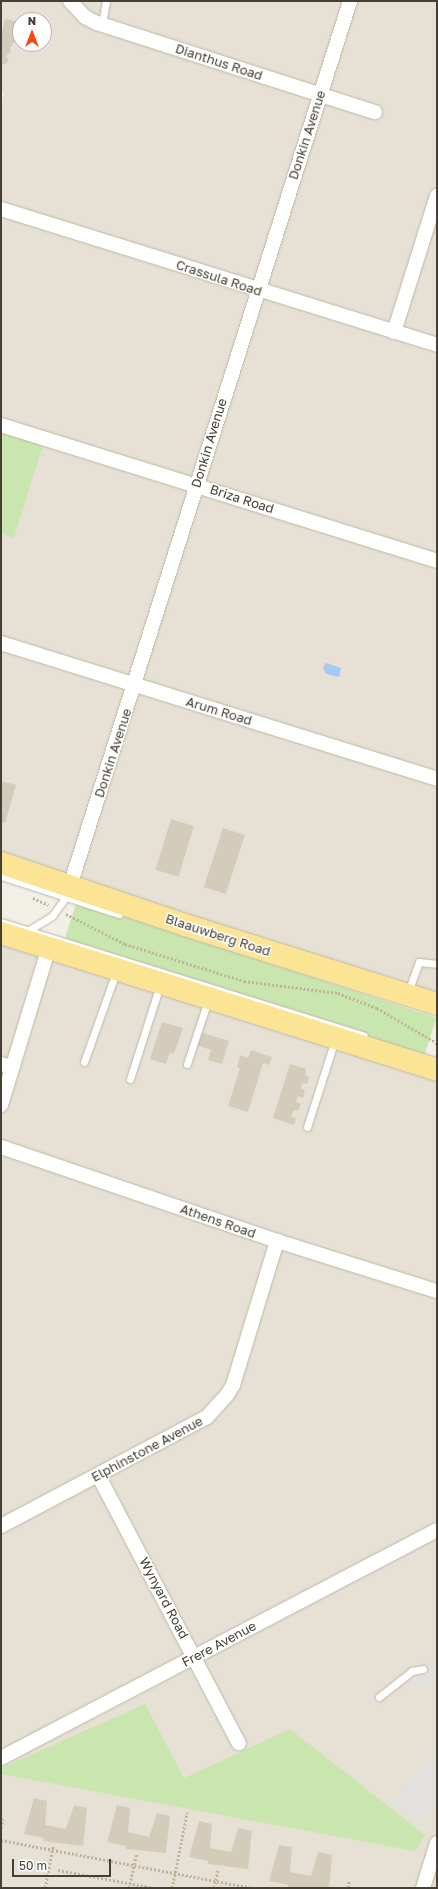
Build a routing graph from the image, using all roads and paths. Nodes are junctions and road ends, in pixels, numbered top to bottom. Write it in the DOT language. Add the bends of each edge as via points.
graph roads {
  1 [pos="70,1"];
  2 [pos="106,1"];
  3 [pos="350,1"];
  4 [pos="102,24"];
  5 [pos="320,95"];
  6 [pos="375,112"];
  7 [pos="437,196"];
  8 [pos="1,209"];
  9 [pos="257,291"];
  10 [pos="394,332"];
  11 [pos="437,345"];
  12 [pos="1,425"];
  13 [pos="196,484"];
  14 [pos="437,561"];
  15 [pos="1,643"];
  16 [pos="134,685"];
  17 [pos="437,779"];
  18 [pos="6,869"];
  19 [pos="68,892"];
  20 [pos="26,895"];
  21 [pos="57,910"];
  22 [pos="129,917"];
  23 [pos="29,930"];
  24 [pos="2,931"];
  25 [pos="49,947"];
  26 [pos="437,964"];
  27 [pos="117,968"];
  28 [pos="161,982"];
  29 [pos="407,994"];
  30 [pos="208,997"];
  31 [pos="437,1004"];
  32 [pos="369,1037"];
  33 [pos="335,1038"];
  34 [pos="437,1043"];
  35 [pos="84,1062"];
  36 [pos="187,1064"];
  37 [pos="7,1065"];
  38 [pos="437,1070"];
  39 [pos="130,1078"];
  40 [pos="1,1105"];
  41 [pos="307,1127"];
  42 [pos="1,1147"];
  43 [pos="276,1241"];
  44 [pos="437,1291"];
  45 [pos="98,1475"];
  46 [pos="1,1526"];
  47 [pos="437,1530"];
  48 [pos="195,1656"];
  49 [pos="423,1669"];
  50 [pos="379,1697"];
  51 [pos="239,1743"];
  52 [pos="1,1758"];
  53 [pos="187,1812"];
  54 [pos="3,1819"];
  55 [pos="1,1828"];
  56 [pos="1,1840"];
  57 [pos="437,1843"];
  58 [pos="53,1848"];
  59 [pos="136,1854"];
  60 [pos="134,1865"];
  61 [pos="218,1869"];
  62 [pos="58,1870"];
  63 [pos="175,1873"];
  64 [pos="216,1881"];
  65 [pos="349,1881"];
  66 [pos="130,1883"];
  67 [pos="45,1888"];
  68 [pos="129,1888"];
  69 [pos="154,1888"];
  70 [pos="172,1888"];
  71 [pos="214,1888"];
  72 [pos="253,1888"];
  73 [pos="348,1888"];
  74 [pos="423,1888"];
  1 -- 4 [label="street, Dianthus Road" via="86,17"];
  2 -- 4 [label="lane"];
  3 -- 5 [label="street, Donkin Avenue"];
  4 -- 5 [label="street, Dianthus Road"];
  5 -- 6 [label="street, Dianthus Road"];
  5 -- 9 [label="street, Donkin Avenue"];
  7 -- 10 [label="street"];
  8 -- 9 [label="street, Crassula Road"];
  9 -- 10 [label="street, Crassula Road"];
  9 -- 13 [label="street, Donkin Avenue"];
  10 -- 11 [label="street, Crassula Road"];
  12 -- 13 [label="street, Briza Road"];
  13 -- 14 [label="street, Briza Road"];
  13 -- 16 [label="street, Donkin Avenue"];
  15 -- 16 [label="street, Arum Road"];
  16 -- 17 [label="street, Arum Road"];
  16 -- 19 [label="street, Donkin Avenue"];
  18 -- 19 [label="main road, Blaauwberg Road"];
  19 -- 21 [label="lane"];
  19 -- 22 [label="lane"];
  19 -- 29 [label="main road, Blaauwberg Road"];
  20 -- 21 [label="path"];
  21 -- 23 [label="lane"];
  21 -- 34 [label="path" via="125,944 244,981 338,993 376,1008"];
  23 -- 24 [label="lane"];
  23 -- 32 [label="lane"];
  24 -- 25 [label="main road"];
  25 -- 27 [label="main road"];
  25 -- 37 [label="street"];
  26 -- 29 [label="lane" via="419,962"];
  27 -- 28 [label="main road"];
  27 -- 35 [label="lane"];
  28 -- 30 [label="main road"];
  28 -- 39 [label="lane"];
  29 -- 31 [label="main road, Blaauwberg Road"];
  30 -- 33 [label="main road"];
  30 -- 36 [label="lane"];
  33 -- 38 [label="main road"];
  33 -- 41 [label="lane"];
  37 -- 40 [label="street"];
  42 -- 43 [label="street, Athens Road"];
  43 -- 44 [label="street, Athens Road"];
  43 -- 45 [label="street, Elphinstone Avenue" via="227,1395 207,1417"];
  45 -- 46 [label="street, Elphinstone Avenue"];
  45 -- 48 [label="street, Wynyard Road"];
  47 -- 48 [label="street, Frere Avenue"];
  48 -- 51 [label="street, Wynyard Road"];
  48 -- 52 [label="street, Frere Avenue"];
  49 -- 50 [label="lane" via="412,1671"];
  53 -- 63 [label="path"];
  54 -- 55 [label="path"];
  56 -- 58 [label="path"];
  57 -- 74 [label="street"];
  58 -- 60 [label="path"];
  58 -- 67 [label="path"];
  59 -- 60 [label="path"];
  60 -- 63 [label="path"];
  60 -- 66 [label="path"];
  61 -- 64 [label="path"];
  62 -- 66 [label="path"];
  63 -- 64 [label="path"];
  63 -- 70 [label="path"];
  64 -- 71 [label="path"];
  64 -- 72 [label="path"];
  65 -- 73 [label="path"];
  66 -- 68 [label="path"];
  66 -- 69 [label="path"];
}
